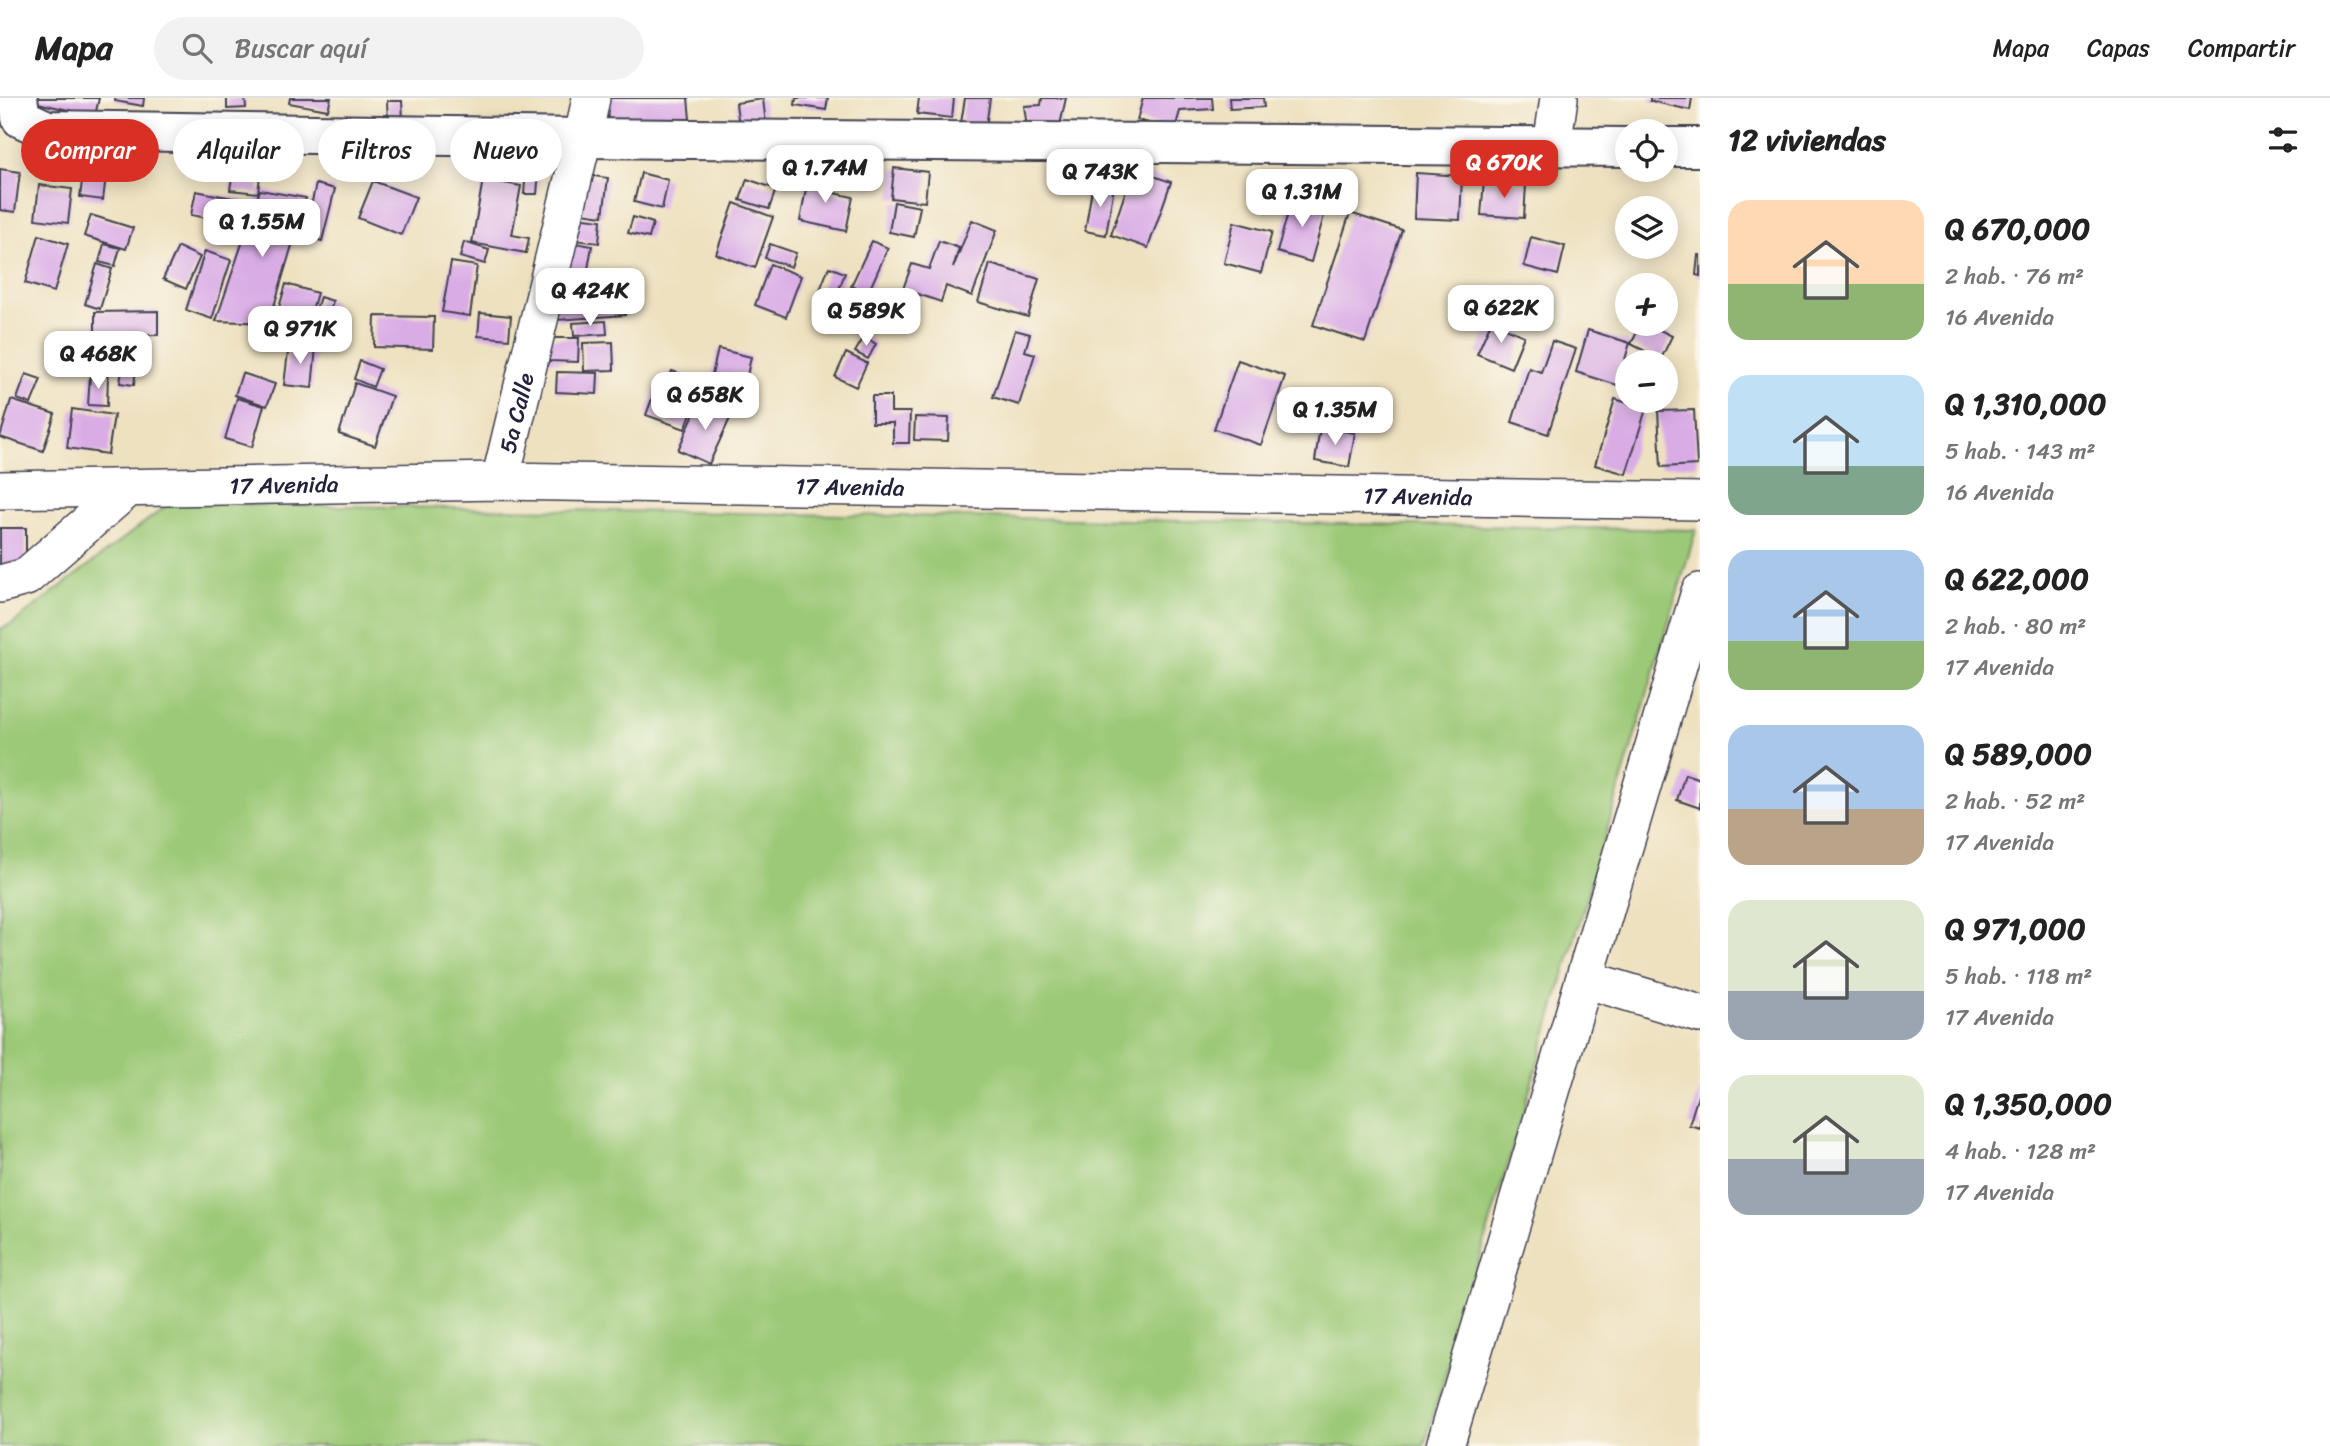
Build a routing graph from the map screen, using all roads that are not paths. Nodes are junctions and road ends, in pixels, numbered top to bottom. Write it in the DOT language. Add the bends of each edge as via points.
graph roads {
  1 [pos="591,98"];
  2 [pos="1559,98"];
  3 [pos="13,116"];
  4 [pos="583,138"];
  5 [pos="1552,146"];
  6 [pos="1615,147"];
  7 [pos="1678,147"];
  8 [pos="1700,148"];
  9 [pos="500,481"];
  10 [pos="127,489"];
  11 [pos="0,490"];
  12 [pos="1700,501"];
  13 [pos="0,584"];
  14 [pos="1700,592"];
  15 [pos="1585,979"];
  16 [pos="1700,1014"];
  17 [pos="1445,1446"];
  1 -- 4 [label="street, 5a Calle"];
  2 -- 5 [label="street"];
  3 -- 4 [label="main road" via="47,130"];
  4 -- 5 [label="main road"];
  4 -- 9 [label="street, 5a Calle"];
  5 -- 6 [label="main road"];
  7 -- 8 [label="main road"];
  9 -- 10 [label="street, 17 Avenida"];
  9 -- 12 [label="street, 17 Avenida"];
  10 -- 11 [label="street, 17 Avenida"];
  10 -- 13 [label="street" via="26,577"];
  14 -- 15 [label="street"];
  15 -- 16 [label="street"];
  15 -- 17 [label="street"];
}
